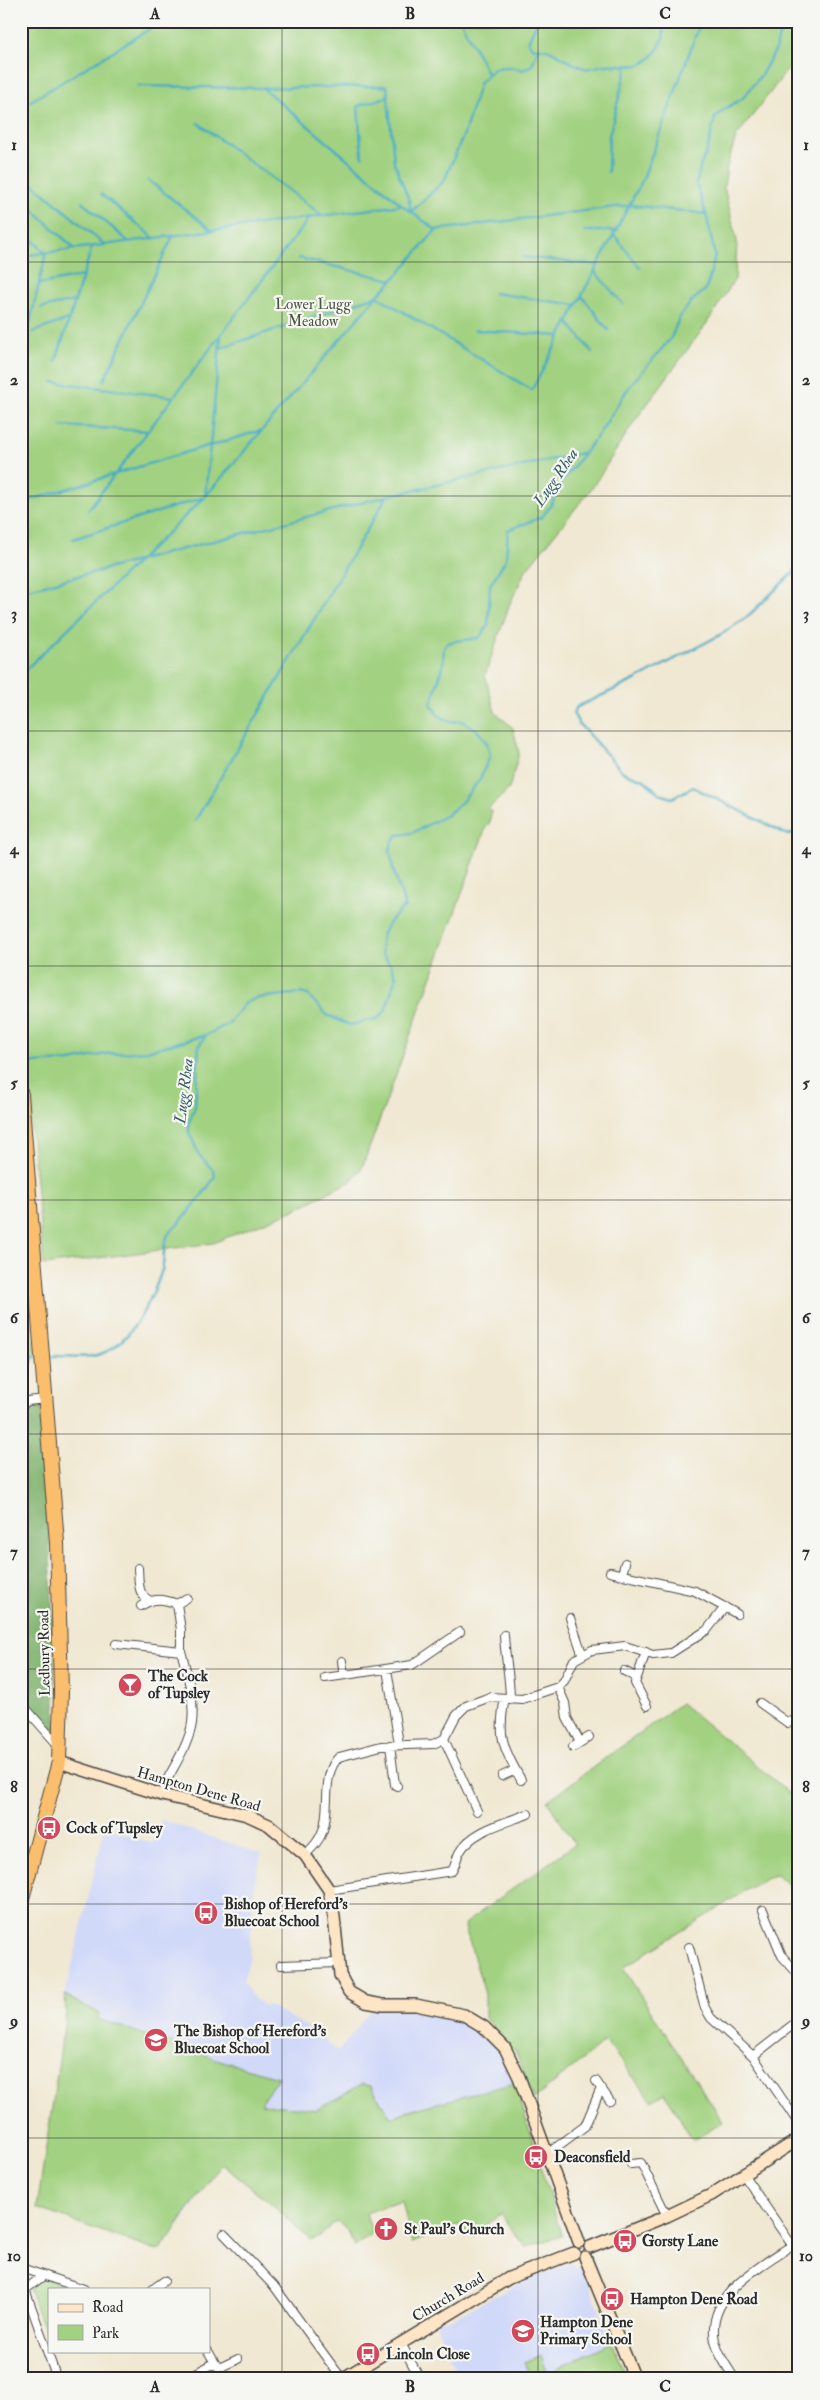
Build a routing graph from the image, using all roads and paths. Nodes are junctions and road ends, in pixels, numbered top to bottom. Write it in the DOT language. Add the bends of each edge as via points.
graph roads {
  1 [pos="21,1094"];
  2 [pos="46,1399"];
  3 [pos="21,1407"];
  4 [pos="625,1563"];
  5 [pos="138,1568"];
  6 [pos="610,1572"];
  7 [pos="622,1574"];
  8 [pos="187,1598"];
  9 [pos="149,1600"];
  10 [pos="177,1604"];
  11 [pos="141,1606"];
  12 [pos="725,1607"];
  13 [pos="737,1614"];
  14 [pos="570,1618"];
  15 [pos="460,1632"];
  16 [pos="504,1635"];
  17 [pos="116,1644"];
  18 [pos="181,1651"];
  19 [pos="646,1652"];
  20 [pos="582,1653"];
  21 [pos="342,1661"];
  22 [pos="387,1669"];
  23 [pos="624,1671"];
  24 [pos="344,1676"];
  25 [pos="636,1677"];
  26 [pos="325,1678"];
  27 [pos="558,1687"];
  28 [pos="507,1698"];
  29 [pos="21,1703"];
  30 [pos="760,1703"];
  31 [pos="647,1706"];
  32 [pos="799,1718"];
  33 [pos="589,1737"];
  34 [pos="444,1739"];
  35 [pos="580,1742"];
  36 [pos="395,1745"];
  37 [pos="573,1747"];
  38 [pos="61,1748"];
  39 [pos="59,1762"];
  40 [pos="515,1770"];
  41 [pos="502,1776"];
  42 [pos="521,1780"];
  43 [pos="164,1786"];
  44 [pos="388,1792"];
  45 [pos="478,1792"];
  46 [pos="470,1796"];
  47 [pos="477,1811"];
  48 [pos="528,1814"];
  49 [pos="305,1855"];
  50 [pos="329,1890"];
  51 [pos="21,1902"];
  52 [pos="763,1910"];
  53 [pos="689,1946"];
  54 [pos="338,1963"];
  55 [pos="281,1965"];
  56 [pos="799,1975"];
  57 [pos="799,2020"];
  58 [pos="753,2056"];
  59 [pos="610,2101"];
  60 [pos="799,2124"];
  61 [pos="799,2139"];
  62 [pos="547,2154"];
  63 [pos="631,2164"];
  64 [pos="743,2174"];
  65 [pos="667,2216"];
  66 [pos="224,2234"];
  67 [pos="796,2242"];
  68 [pos="582,2250"];
  69 [pos="21,2268"];
  70 [pos="43,2276"];
  71 [pos="21,2278"];
  72 [pos="164,2281"];
  73 [pos="81,2288"];
  74 [pos="154,2288"];
  75 [pos="26,2289"];
  76 [pos="401,2343"];
  77 [pos="47,2344"];
  78 [pos="49,2352"];
  79 [pos="209,2352"];
  80 [pos="238,2360"];
  81 [pos="215,2363"];
  82 [pos="57,2379"];
  83 [pos="184,2379"];
  84 [pos="342,2379"];
  85 [pos="420,2379"];
  86 [pos="635,2379"];
  87 [pos="735,2379"];
  1 -- 2 [label="highway, Ledbury Road"];
  2 -- 3 [label="street" via="27,1401"];
  2 -- 38 [label="highway, Ledbury Road" via="57,1543"];
  4 -- 7 [label="street"];
  5 -- 9 [label="street" via="140,1592"];
  6 -- 7 [label="street"];
  7 -- 12 [label="street" via="695,1591"];
  8 -- 10 [label="street"];
  9 -- 10 [label="street"];
  9 -- 11 [label="street"];
  10 -- 18 [label="street"];
  12 -- 13 [label="street"];
  12 -- 19 [label="street" via="707,1630 679,1650 661,1656"];
  14 -- 20 [label="street"];
  15 -- 22 [label="street" via="412,1665"];
  16 -- 28 [label="street" via="510,1682"];
  17 -- 18 [label="street"];
  18 -- 43 [label="street" via="189,1682 192,1723"];
  19 -- 20 [label="street" via="625,1646"];
  19 -- 25 [label="street"];
  20 -- 27 [label="street"];
  21 -- 24 [label="street"];
  22 -- 24 [label="street"];
  22 -- 36 [label="street"];
  23 -- 25 [label="street"];
  24 -- 26 [label="street"];
  25 -- 31 [label="street" via="636,1688"];
  27 -- 28 [label="street" via="529,1697"];
  27 -- 35 [label="street" via="565,1703 566,1718"];
  28 -- 34 [label="street" via="484,1698 466,1706 456,1716"];
  28 -- 40 [label="street" via="500,1719 501,1734"];
  29 -- 38 [label="street"];
  30 -- 32 [label="street" via="788,1724"];
  33 -- 35 [label="street"];
  34 -- 36 [label="street" via="434,1744"];
  34 -- 46 [label="street"];
  35 -- 37 [label="street"];
  36 -- 44 [label="street" via="396,1786"];
  36 -- 49 [label="street" via="351,1752 335,1761 329,1776 323,1829"];
  38 -- 39 [label="highway, Ledbury Road"];
  39 -- 49 [label="street, Hampton Dene Road" via="162,1795 247,1815 269,1825"];
  39 -- 51 [label="highway, Ledbury Road"];
  40 -- 41 [label="street"];
  40 -- 42 [label="street"];
  45 -- 46 [label="street"];
  46 -- 47 [label="street"];
  48 -- 50 [label="street" via="483,1832 468,1842 458,1854 452,1871"];
  49 -- 50 [label="street, Hampton Dene Road"];
  50 -- 54 [label="street, Hampton Dene Road"];
  52 -- 56 [label="street" via="782,1956"];
  53 -- 58 [label="street" via="705,2008 711,2018"];
  54 -- 55 [label="street"];
  54 -- 62 [label="street, Hampton Dene Road" via="344,1984 366,2002 450,2011 477,2021 494,2035 513,2061"];
  57 -- 58 [label="street"];
  58 -- 60 [label="street"];
  59 -- 62 [label="street" via="599,2085 585,2126"];
  61 -- 64 [label="street"];
  62 -- 68 [label="street, Hampton Dene Road"];
  63 -- 65 [label="street" via="642,2163"];
  64 -- 65 [label="street" via="711,2195"];
  64 -- 67 [label="street"];
  65 -- 68 [label="street"];
  66 -- 84 [label="street" via="274,2286"];
  67 -- 87 [label="street" via="737,2285 717,2314 714,2335 722,2358"];
  68 -- 76 [label="street, Church Road" via="509,2278"];
  68 -- 86 [label="street, Hampton Dene Road"];
  69 -- 70 [label="street"];
  70 -- 73 [label="street"];
  70 -- 75 [label="street"];
  71 -- 75 [label="street"];
  72 -- 74 [label="street"];
  75 -- 77 [label="street"];
  76 -- 84 [label="street, Church Road"];
  76 -- 85 [label="street"];
  78 -- 82 [label="street"];
  79 -- 81 [label="street"];
  80 -- 81 [label="street" via="219,2368"];
  81 -- 83 [label="street"];
}
